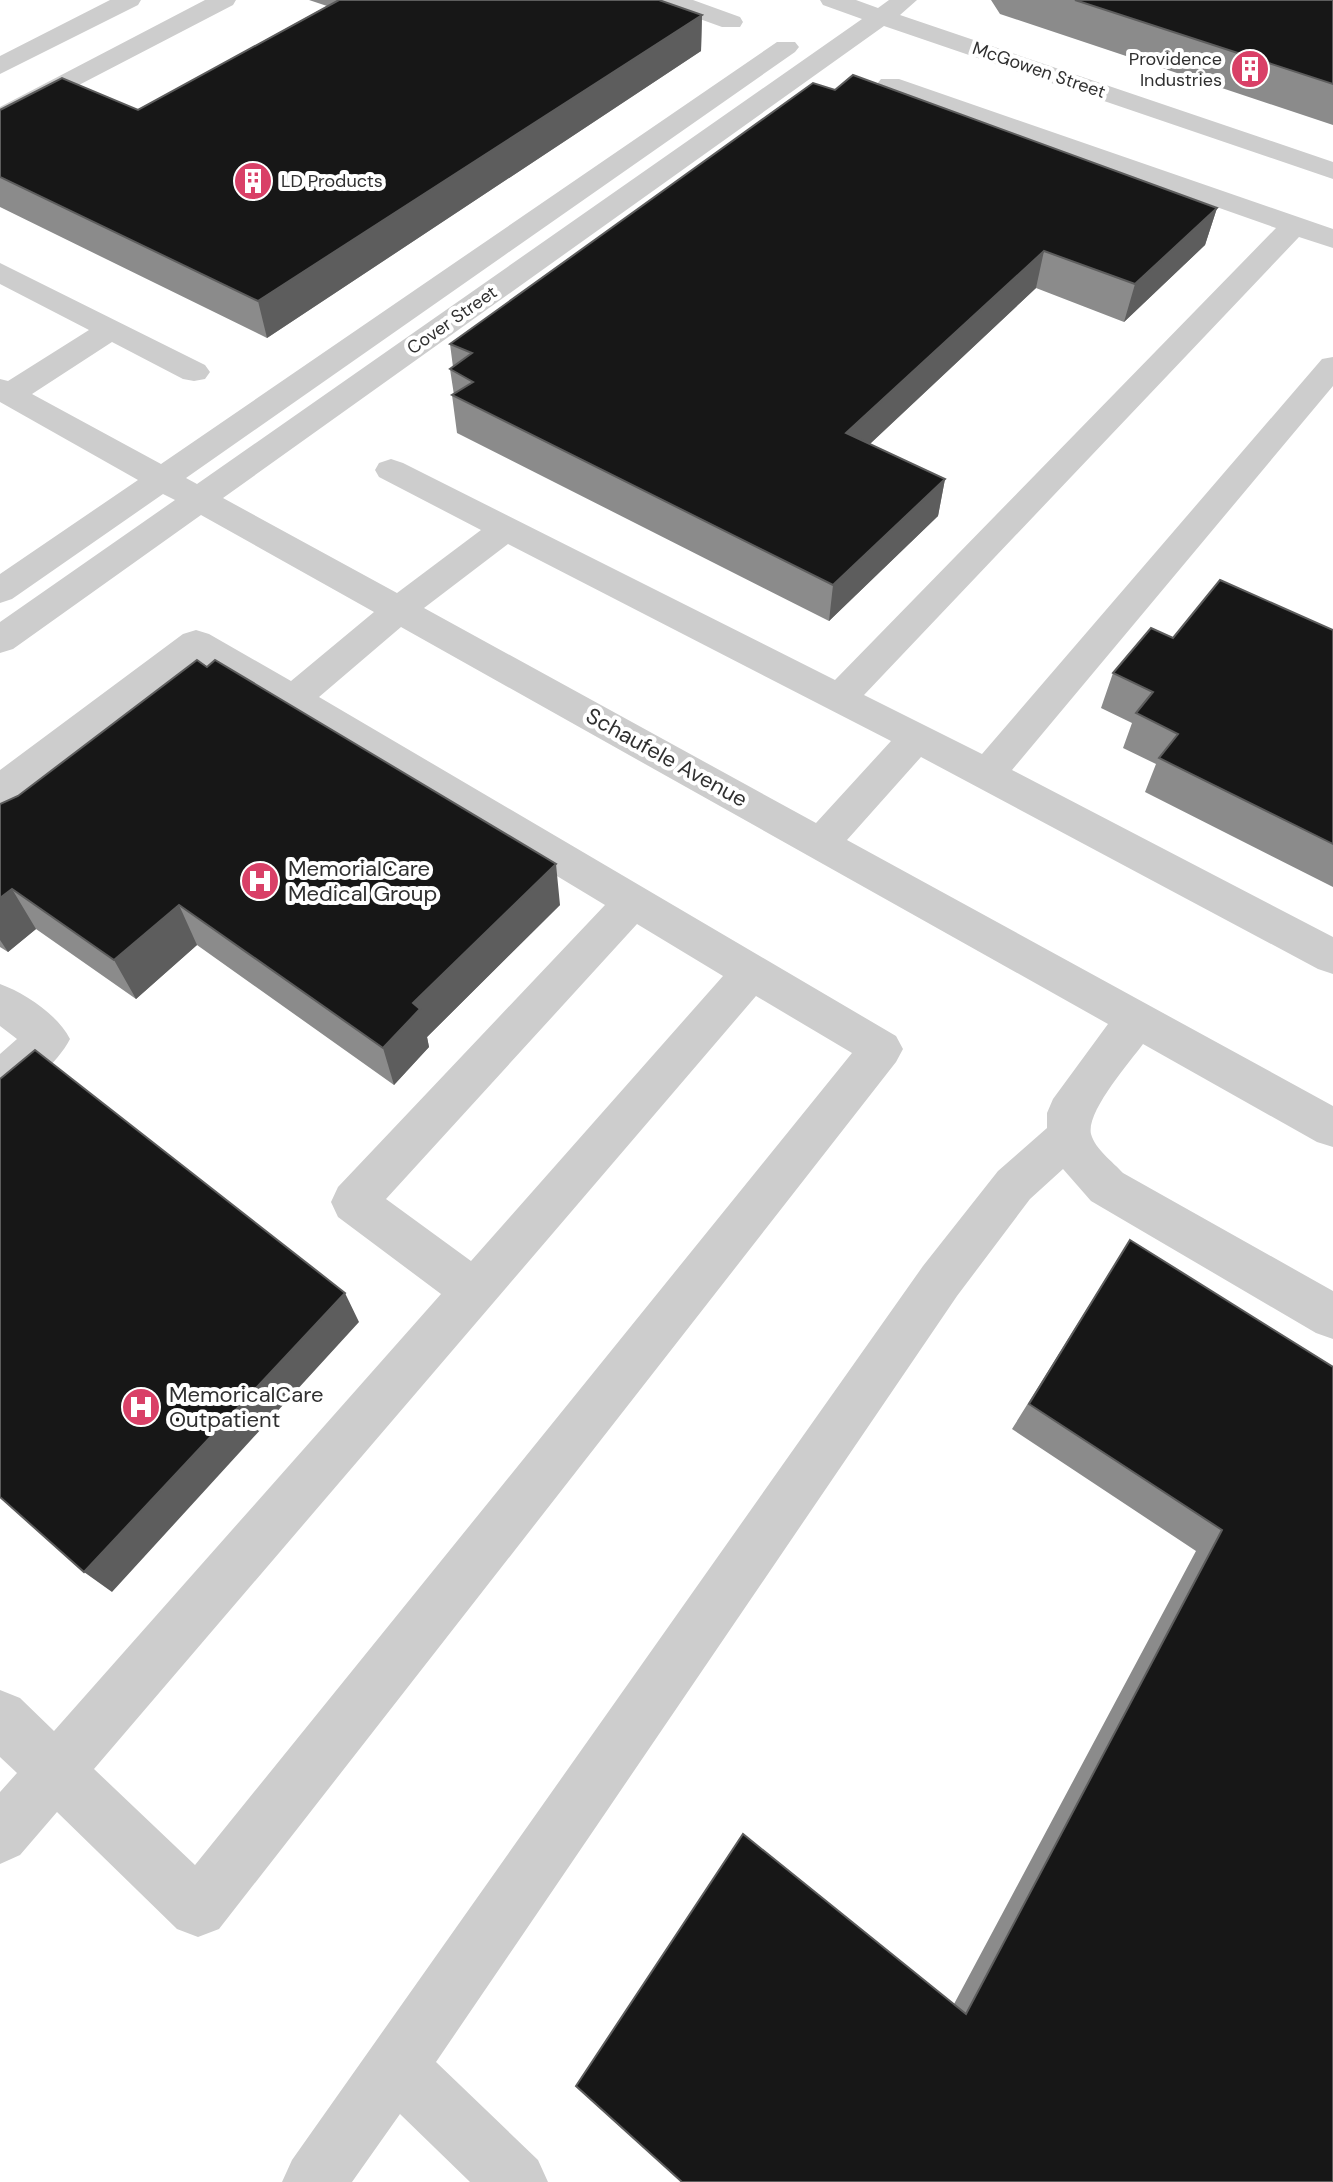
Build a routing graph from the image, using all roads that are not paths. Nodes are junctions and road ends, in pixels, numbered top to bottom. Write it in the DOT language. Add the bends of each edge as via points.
graph roads {
  1 [pos="129,0"];
  2 [pos="224,0"];
  3 [pos="670,0"];
  4 [pos="844,2"];
  5 [pos="893,8"];
  6 [pos="731,22"];
  7 [pos="0,66"];
  8 [pos="1061,78"];
  9 [pos="890,84"];
  10 [pos="0,118"];
  11 [pos="1004,124"];
  12 [pos="1333,171"];
  13 [pos="1294,226"];
  14 [pos="1333,239"];
  15 [pos="0,272"];
  16 [pos="111,329"];
  17 [pos="1333,366"];
  18 [pos="194,372"];
  19 [pos="5,391"];
  20 [pos="391,470"];
  21 [pos="161,478"];
  22 [pos="199,498"];
  23 [pos="505,529"];
  24 [pos="0,591"];
  25 [pos="401,608"];
  26 [pos="0,640"];
  27 [pos="293,699"];
  28 [pos="839,699"];
  29 [pos="916,738"];
  30 [pos="987,774"];
  31 [pos="0,790"];
  32 [pos="821,843"];
  33 [pos="633,902"];
  34 [pos="1333,957"];
  35 [pos="751,973"];
  36 [pos="0,1002"];
  37 [pos="1136,1019"];
  38 [pos="0,1080"];
  39 [pos="1333,1128"];
  40 [pos="1069,1136"];
  41 [pos="474,1291"];
  42 [pos="1333,1317"];
  43 [pos="0,1718"];
  44 [pos="56,1772"];
  45 [pos="0,1835"];
  46 [pos="396,2067"];
  47 [pos="314,2182"];
  48 [pos="516,2182"];
  1 -- 7 [label="street"];
  2 -- 10 [label="street"];
  3 -- 6 [label="street"];
  4 -- 5 [label="street, McGowen Street"];
  4 -- 21 [label="street, Cover Street"];
  5 -- 8 [label="street, McGowen Street"];
  5 -- 22 [label="street, Cover Street"];
  8 -- 11 [label="street"];
  8 -- 12 [label="street, McGowen Street"];
  9 -- 11 [label="street"];
  11 -- 13 [label="street"];
  13 -- 14 [label="street"];
  13 -- 28 [label="street"];
  15 -- 16 [label="street"];
  16 -- 18 [label="street"];
  16 -- 19 [label="street"];
  17 -- 30 [label="street"];
  19 -- 21 [label="street, Schaufele Avenue"];
  20 -- 23 [label="street"];
  21 -- 22 [label="street, Schaufele Avenue"];
  21 -- 24 [label="street, Cover Street"];
  22 -- 25 [label="street, Schaufele Avenue"];
  22 -- 26 [label="street, Cover Street"];
  23 -- 25 [label="street"];
  23 -- 28 [label="street"];
  25 -- 27 [label="street"];
  25 -- 32 [label="street, Schaufele Avenue"];
  27 -- 31 [label="street" via="196,643"];
  27 -- 33 [label="street"];
  28 -- 29 [label="street"];
  29 -- 30 [label="street"];
  29 -- 32 [label="street"];
  30 -- 34 [label="street"];
  32 -- 37 [label="street, Schaufele Avenue"];
  33 -- 35 [label="street"];
  33 -- 41 [label="street" via="354,1202"];
  35 -- 41 [label="street"];
  35 -- 44 [label="street" via="881,1049 198,1908"];
  36 -- 38 [label="street" via="48,1039"];
  37 -- 39 [label="street, Schaufele Avenue"];
  37 -- 40 [label="street" via="1069,1113"];
  40 -- 42 [label="street" via="1107,1187"];
  40 -- 46 [label="street" via="1014,1185 940,1281"];
  41 -- 44 [label="street"];
  43 -- 44 [label="street"];
  44 -- 45 [label="street"];
  46 -- 47 [label="street"];
  46 -- 48 [label="street"];
}
